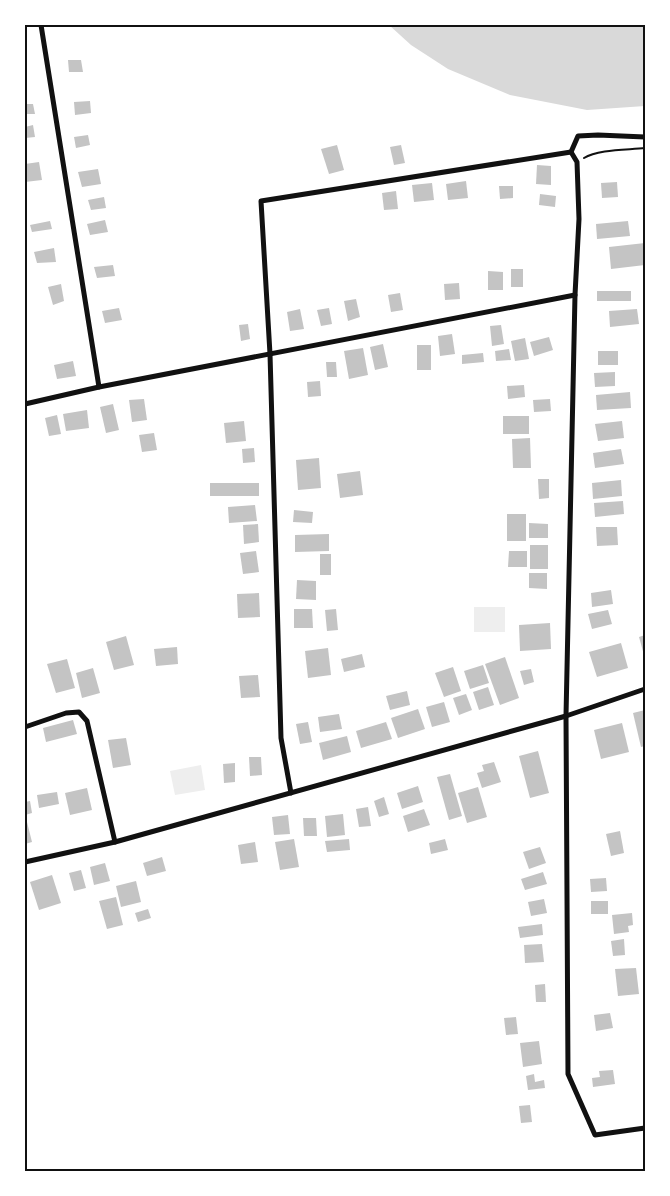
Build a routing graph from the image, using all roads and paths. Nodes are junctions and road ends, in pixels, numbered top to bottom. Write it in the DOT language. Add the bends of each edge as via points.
graph roads {
  1 [pos="40,25"];
  2 [pos="645,137"];
  3 [pos="645,148"];
  4 [pos="572,152"];
  5 [pos="576,162"];
  6 [pos="575,295"];
  7 [pos="270,354"];
  8 [pos="99,387"];
  9 [pos="25,404"];
  10 [pos="645,690"];
  11 [pos="566,716"];
  12 [pos="25,727"];
  13 [pos="291,793"];
  14 [pos="114,842"];
  15 [pos="25,862"];
  16 [pos="645,1128"];
  1 -- 8 [label="street"];
  2 -- 4 [label="street" via="578,136"];
  3 -- 5 [label="path" via="588,156"];
  4 -- 5 [label="street"];
  4 -- 7 [label="street" via="261,201"];
  5 -- 6 [label="street" via="579,219"];
  6 -- 7 [label="street"];
  6 -- 11 [label="street"];
  7 -- 8 [label="street"];
  7 -- 13 [label="street" via="281,738"];
  8 -- 9 [label="street"];
  10 -- 11 [label="street"];
  11 -- 13 [label="street"];
  11 -- 16 [label="street" via="568,1074 595,1135"];
  12 -- 14 [label="street" via="66,713 79,712 86,721"];
  13 -- 14 [label="street"];
  14 -- 15 [label="street"];
}
